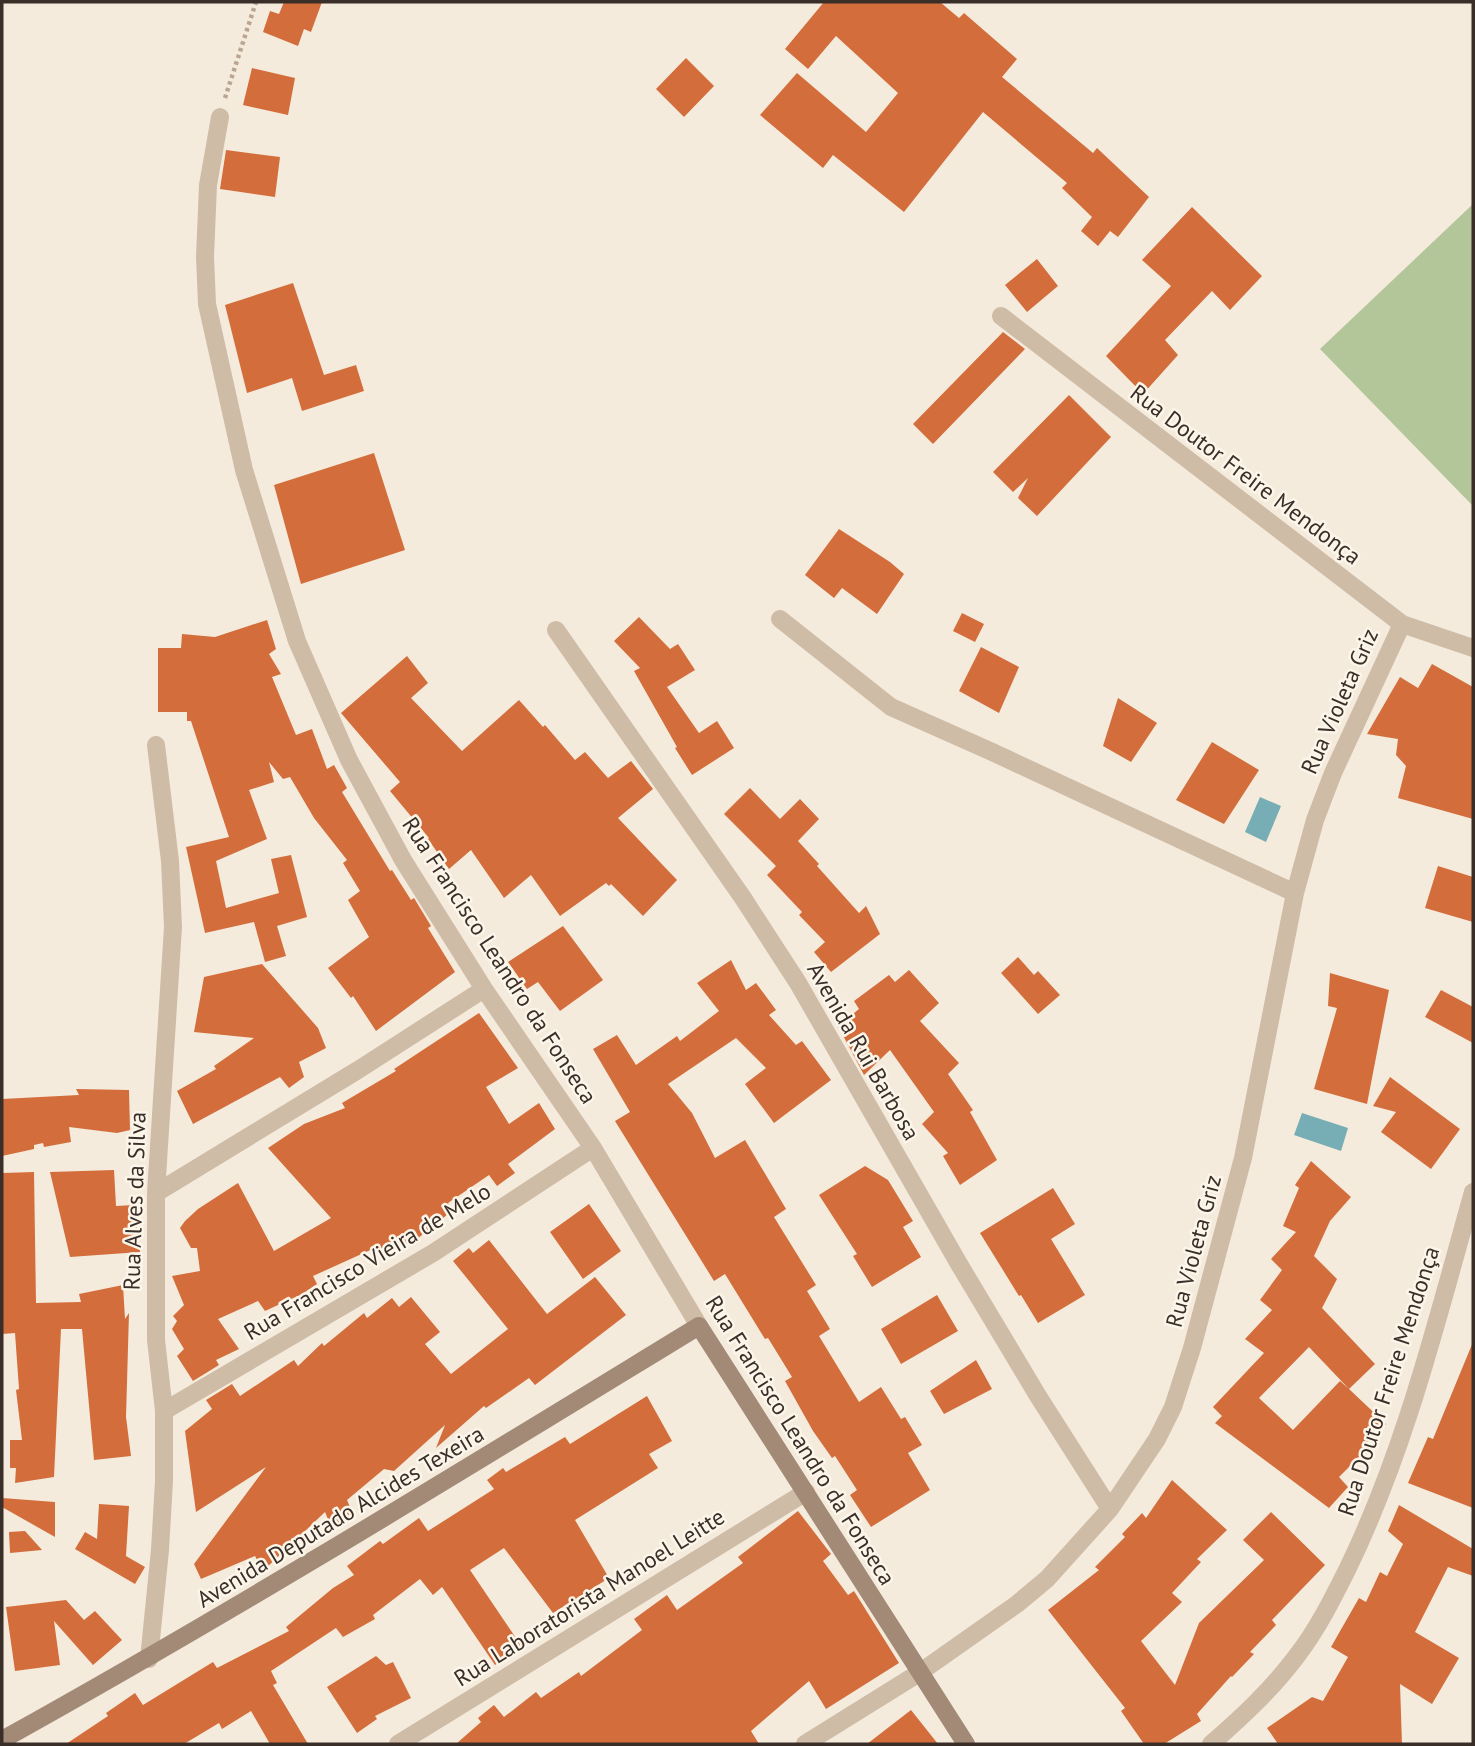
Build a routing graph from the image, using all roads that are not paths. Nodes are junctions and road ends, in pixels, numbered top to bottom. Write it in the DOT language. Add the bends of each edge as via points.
graph roads {
  1 [pos="220,117"];
  2 [pos="1001,316"];
  3 [pos="780,619"];
  4 [pos="1402,624"];
  5 [pos="556,630"];
  6 [pos="1473,648"];
  7 [pos="156,745"];
  8 [pos="1295,893"];
  9 [pos="484,989"];
  10 [pos="593,1148"];
  11 [pos="1473,1192"];
  12 [pos="156,1193"];
  13 [pos="699,1326"];
  14 [pos="164,1411"];
  15 [pos="806,1492"];
  16 [pos="1110,1509"];
  17 [pos="149,1659"];
  18 [pos="919,1673"];
  19 [pos="2,1740"];
  20 [pos="398,1744"];
  21 [pos="805,1744"];
  22 [pos="966,1744"];
  23 [pos="1211,1744"];
  1 -- 9 [label="street, Rua Francisco Leandro da Fonseca" via="208,185 207,304 244,470 274,574 297,641 349,760 403,860"];
  2 -- 4 [label="street, Rua Doutor Freire Mendonça"];
  3 -- 8 [label="street" via="891,707"];
  4 -- 6 [label="street, Rua Doutor Freire Mendonça"];
  4 -- 8 [label="street, Rua Violeta Griz" via="1333,772"];
  5 -- 16 [label="street, Avenida Rui Barbosa" via="798,983 1038,1396"];
  7 -- 12 [label="street, Rua Alves da Silva" via="173,928"];
  8 -- 16 [label="street, Rua Violeta Griz" via="1243,1158 1192,1348 1157,1438"];
  9 -- 10 [label="street, Rua Francisco Leandro da Fonseca"];
  9 -- 12 [label="street"];
  10 -- 13 [label="street, Rua Francisco Leandro da Fonseca"];
  10 -- 14 [label="street, Rua Francisco Vieira de Melo" via="433,1253"];
  11 -- 23 [label="street, Rua Doutor Freire Mendonça" via="1414,1396 1372,1519 1328,1608 1298,1655 1258,1703"];
  12 -- 14 [label="street, Rua Alves da Silva" via="156,1340"];
  13 -- 15 [label="main road, Rua Francisco Leandro da Fonseca"];
  13 -- 17 [label="main road, Avenida Deputado Alcides Texeira"];
  14 -- 17 [label="street, Rua Alves da Silva" via="161,1536"];
  15 -- 18 [label="main road, Rua Francisco Leandro da Fonseca"];
  15 -- 20 [label="street, Rua Laboratorista Manoel Leitte"];
  16 -- 18 [label="street, Rua Violeta Griz" via="1047,1579"];
  17 -- 19 [label="main road, Avenida Deputado Alcides Texeira"];
  18 -- 21 [label="street, Rua Violeta Griz"];
  18 -- 22 [label="main road, Rua Francisco Leandro da Fonseca"];
}
